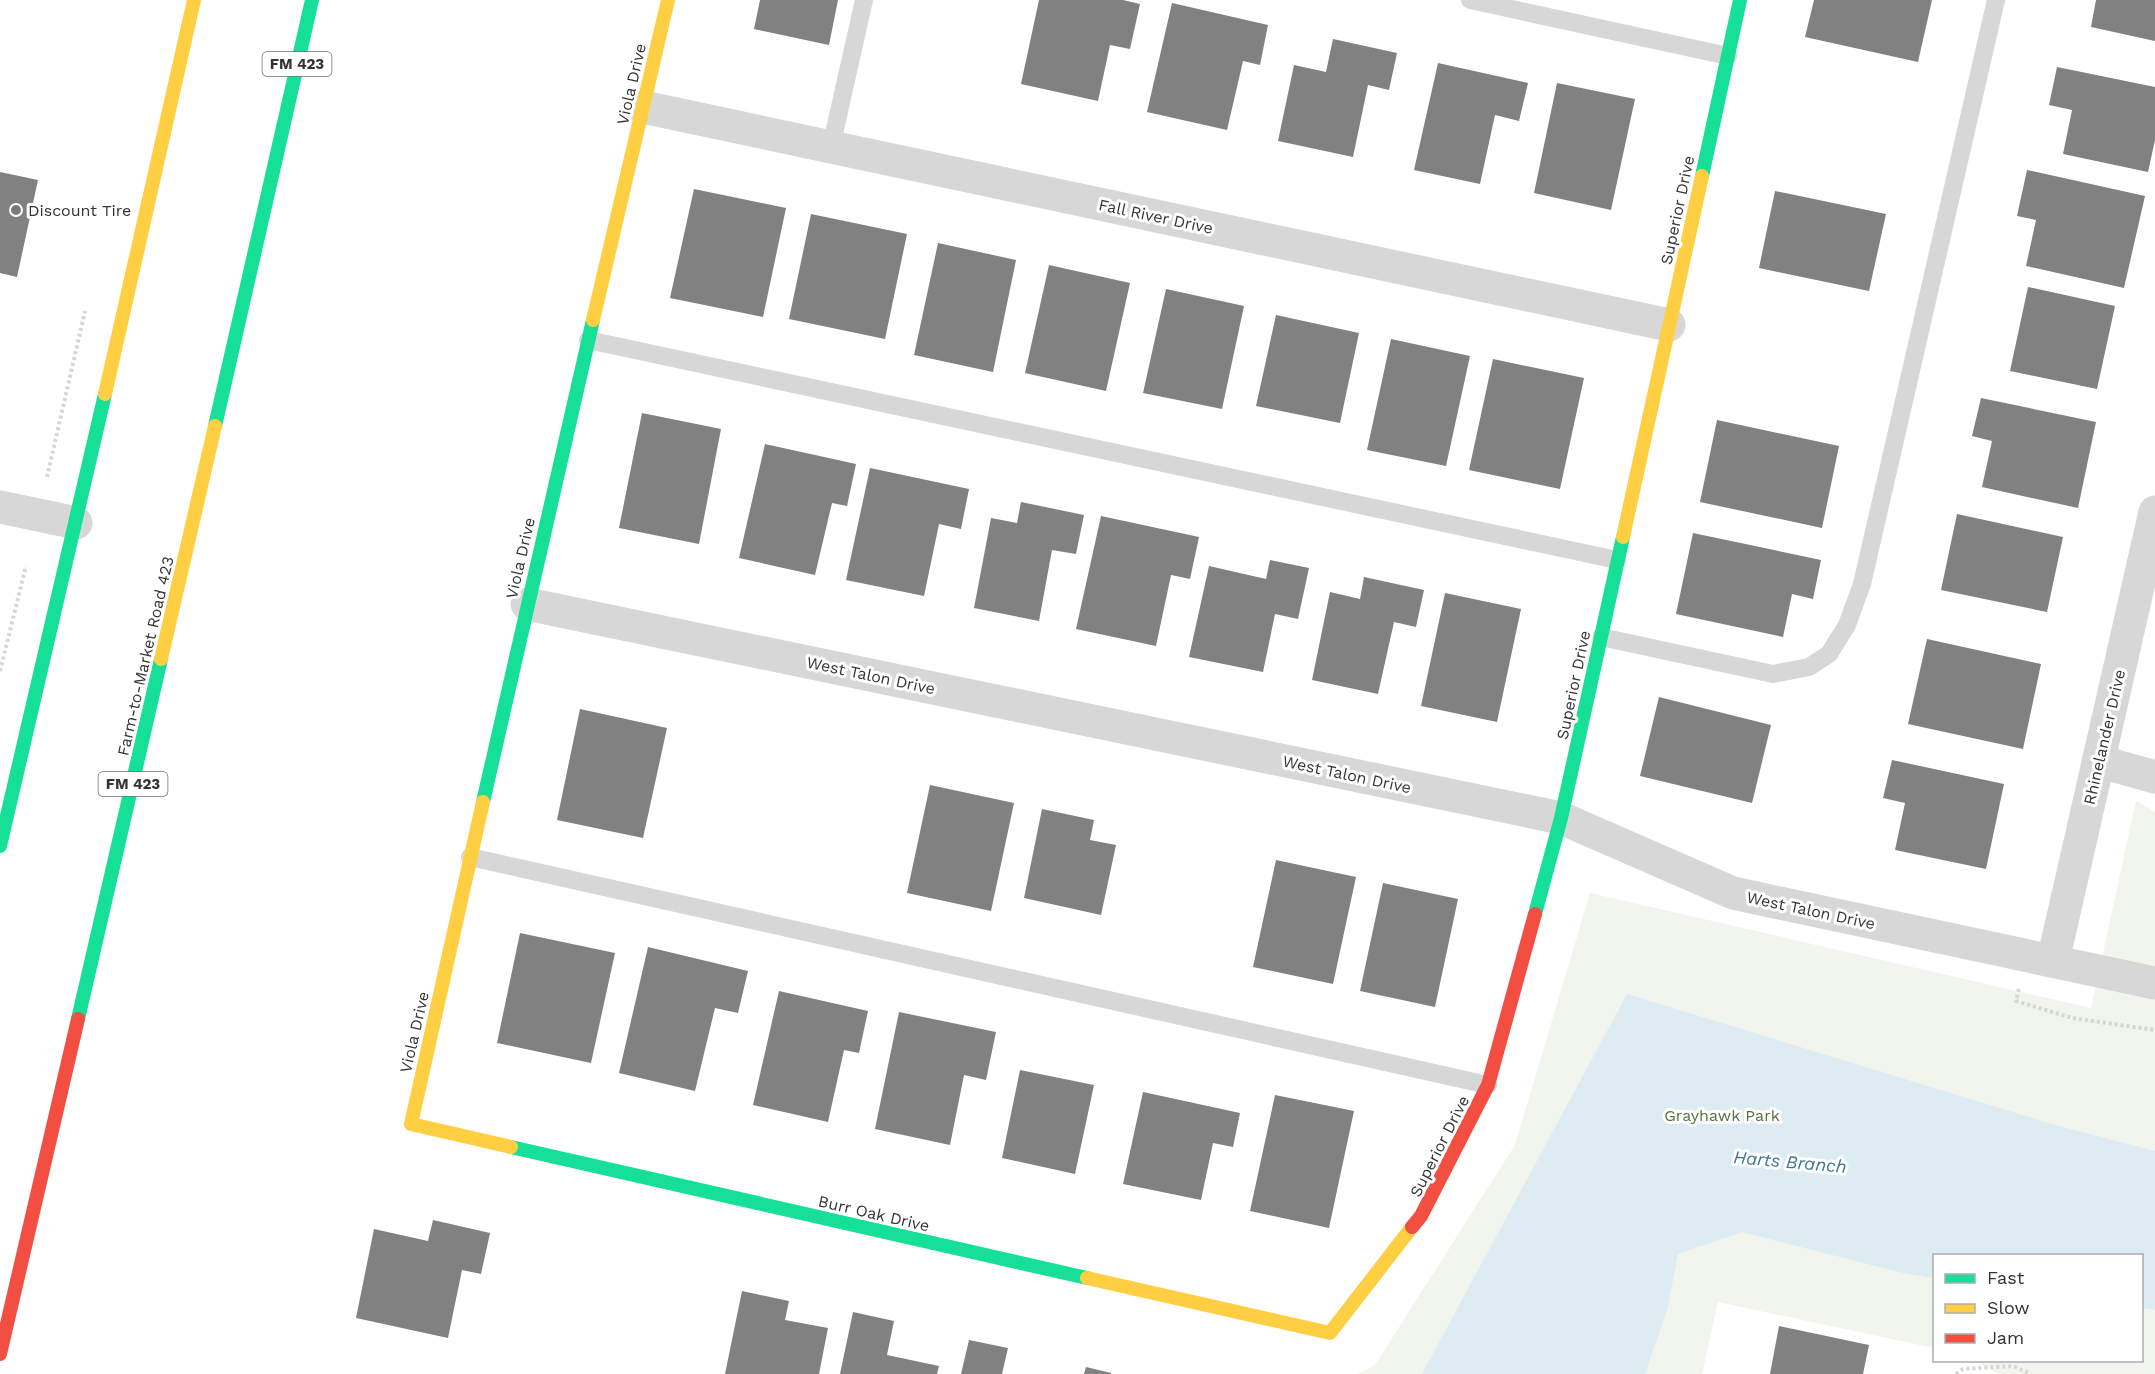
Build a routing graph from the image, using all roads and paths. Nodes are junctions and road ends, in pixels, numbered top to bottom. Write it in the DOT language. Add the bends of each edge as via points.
graph roads {
  1 [pos="194,0"];
  2 [pos="312,0"];
  3 [pos="668,0"];
  4 [pos="864,0"];
  5 [pos="1470,0"];
  6 [pos="1740,0"];
  7 [pos="1996,0"];
  8 [pos="1728,56"];
  9 [pos="643,107"];
  10 [pos="831,147"];
  11 [pos="1669,325"];
  12 [pos="588,340"];
  13 [pos="0,507"];
  14 [pos="2155,512"];
  15 [pos="76,523"];
  16 [pos="1617,560"];
  17 [pos="26,566"];
  18 [pos="527,604"];
  19 [pos="1601,637"];
  20 [pos="0,671"];
  21 [pos="2098,761"];
  22 [pos="2155,777"];
  23 [pos="1561,819"];
  24 [pos="0,846"];
  25 [pos="470,857"];
  26 [pos="2039,959"];
  27 [pos="2155,983"];
  28 [pos="2155,1030"];
  29 [pos="1488,1086"];
  30 [pos="411,1124"];
  31 [pos="3,1332"];
  32 [pos="1330,1333"];
  33 [pos="0,1354"];
  34 [pos="1956,1374"];
  35 [pos="2031,1374"];
  1 -- 15 [label="street"];
  2 -- 31 [label="street, Farm-to-Market Road 423 / FM 423" via="116,860"];
  3 -- 9 [label="street, Viola Drive"];
  4 -- 10 [label="lane"];
  5 -- 8 [label="lane"];
  6 -- 8 [label="street, Superior Drive"];
  7 -- 19 [label="lane" via="1862,584 1847,625 1829,654 1809,668 1773,674"];
  8 -- 11 [label="street, Superior Drive"];
  9 -- 10 [label="street, Fall River Drive"];
  9 -- 12 [label="street, Viola Drive"];
  10 -- 11 [label="street, Fall River Drive"];
  11 -- 16 [label="street, Superior Drive"];
  12 -- 16 [label="lane"];
  12 -- 18 [label="street, Viola Drive"];
  13 -- 15 [label="street"];
  14 -- 21 [label="street, Rhinelander Drive"];
  15 -- 24 [label="street"];
  16 -- 19 [label="street, Superior Drive"];
  17 -- 20 [label="path"];
  18 -- 23 [label="street, West Talon Drive"];
  18 -- 25 [label="street, Viola Drive"];
  19 -- 23 [label="street, Superior Drive"];
  21 -- 22 [label="street"];
  21 -- 26 [label="street, Rhinelander Drive"];
  23 -- 26 [label="street, West Talon Drive" via="1733,894"];
  23 -- 29 [label="street, Superior Drive"];
  25 -- 29 [label="lane"];
  25 -- 30 [label="street, Viola Drive"];
  26 -- 27 [label="street, West Talon Drive"];
  26 -- 28 [label="path" via="2016,1001 2072,1018"];
  29 -- 32 [label="street, Superior Drive" via="1421,1216"];
  30 -- 32 [label="street, Burr Oak Drive"];
  31 -- 33 [label="street, Farm-to-Market Road 423 / FM 423"];
  34 -- 35 [label="path" via="1963,1369 2013,1366"];
}
